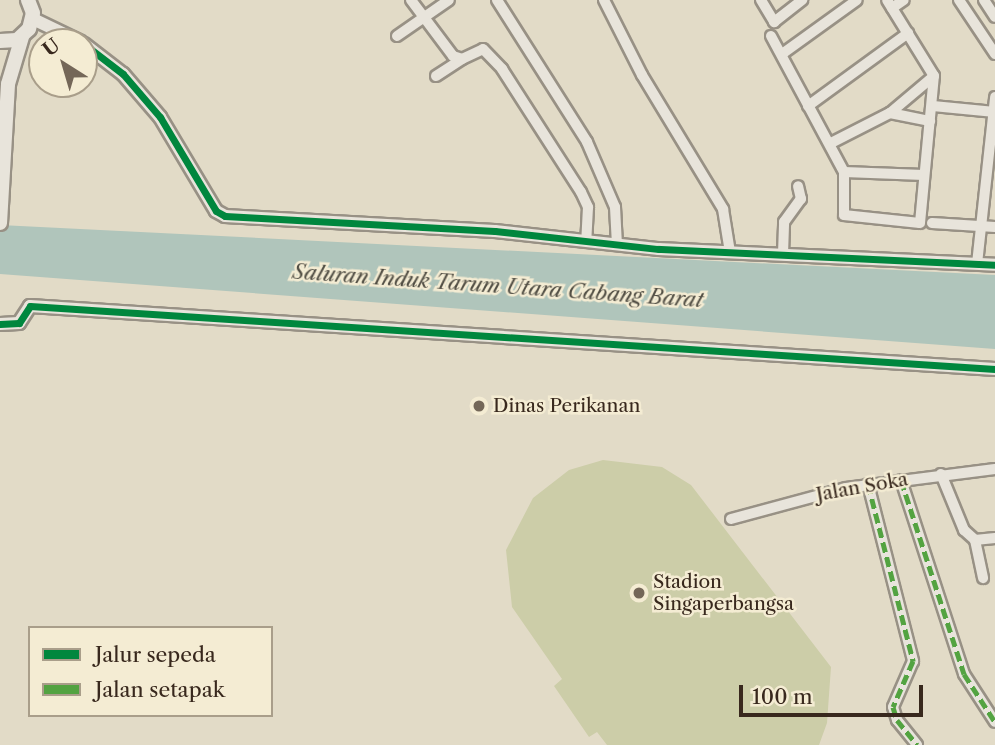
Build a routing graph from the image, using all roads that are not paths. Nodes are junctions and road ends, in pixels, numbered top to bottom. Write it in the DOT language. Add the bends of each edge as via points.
graph roads {
  1 [pos="28,0"];
  2 [pos="411,0"];
  3 [pos="449,0"];
  4 [pos="497,0"];
  5 [pos="604,0"];
  6 [pos="761,0"];
  7 [pos="802,0"];
  8 [pos="857,0"];
  9 [pos="904,0"];
  10 [pos="959,0"];
  11 [pos="984,0"];
  12 [pos="890,4"];
  13 [pos="995,17"];
  14 [pos="424,18"];
  15 [pos="33,19"];
  16 [pos="52,28"];
  17 [pos="908,33"];
  18 [pos="397,36"];
  19 [pos="771,36"];
  20 [pos="22,37"];
  21 [pos="0,41"];
  22 [pos="782,54"];
  23 [pos="995,54"];
  24 [pos="98,55"];
  25 [pos="462,59"];
  26 [pos="436,76"];
  27 [pos="934,76"];
  28 [pos="995,97"];
  29 [pos="808,106"];
  30 [pos="933,106"];
  31 [pos="994,112"];
  32 [pos="890,113"];
  33 [pos="930,121"];
  34 [pos="831,143"];
  35 [pos="844,172"];
  36 [pos="924,175"];
  37 [pos="798,186"];
  38 [pos="0,215"];
  39 [pos="0,223"];
  40 [pos="932,223"];
  41 [pos="982,227"];
  42 [pos="995,227"];
  43 [pos="586,241"];
  44 [pos="617,244"];
  45 [pos="730,252"];
  46 [pos="783,254"];
  47 [pos="977,264"];
  48 [pos="995,264"];
  49 [pos="0,324"];
  50 [pos="995,369"];
  51 [pos="995,469"];
  52 [pos="940,474"];
  53 [pos="901,480"];
  54 [pos="868,484"];
  55 [pos="731,519"];
  56 [pos="995,538"];
  57 [pos="975,540"];
  58 [pos="983,578"];
  59 [pos="995,722"];
  60 [pos="917,745"];
  1 -- 15 [label="main road"];
  2 -- 14 [label="street"];
  3 -- 14 [label="street"];
  4 -- 44 [label="street" via="587,142 615,208"];
  5 -- 45 [label="street" via="642,75 723,209"];
  6 -- 7 [label="street" via="774,22"];
  8 -- 22 [label="street"];
  9 -- 12 [label="street"];
  10 -- 23 [label="street"];
  11 -- 13 [label="street"];
  12 -- 17 [label="street"];
  14 -- 18 [label="street"];
  14 -- 25 [label="street" via="453,57"];
  15 -- 16 [label="street"];
  15 -- 20 [label="main road"];
  17 -- 27 [label="street"];
  17 -- 29 [label="street"];
  19 -- 22 [label="street"];
  20 -- 21 [label="main road"];
  20 -- 38 [label="main road" via="8,84"];
  22 -- 29 [label="street"];
  24 -- 43 [label="street" via="123,74 160,117 216,211 225,216"];
  25 -- 26 [label="street"];
  25 -- 43 [label="street" via="483,50 502,69 581,192 588,207"];
  27 -- 30 [label="street"];
  27 -- 32 [label="street"];
  28 -- 31 [label="street"];
  29 -- 34 [label="street"];
  30 -- 31 [label="street"];
  30 -- 33 [label="street"];
  31 -- 41 [label="street"];
  32 -- 33 [label="street"];
  32 -- 34 [label="street"];
  33 -- 36 [label="street"];
  34 -- 35 [label="street"];
  35 -- 36 [label="street"];
  35 -- 36 [label="street" via="844,215 920,223"];
  37 -- 46 [label="street" via="801,199 784,222"];
  38 -- 39 [label="main road"];
  40 -- 41 [label="street"];
  41 -- 42 [label="street"];
  41 -- 47 [label="street"];
  43 -- 44 [label="street"];
  44 -- 45 [label="street"];
  45 -- 46 [label="street"];
  46 -- 47 [label="street"];
  47 -- 48 [label="street"];
  49 -- 50 [label="street" via="19,323 26,309 43,307"];
  51 -- 52 [label="street, Jalan Soka"];
  52 -- 53 [label="street, Jalan Soka"];
  52 -- 57 [label="street" via="964,530"];
  53 -- 54 [label="street, Jalan Soka"];
  53 -- 59 [label="street" via="964,674"];
  54 -- 55 [label="street, Jalan Soka"];
  54 -- 60 [label="street" via="913,661 893,707 897,720"];
  56 -- 57 [label="street"];
  57 -- 58 [label="street"];
}
